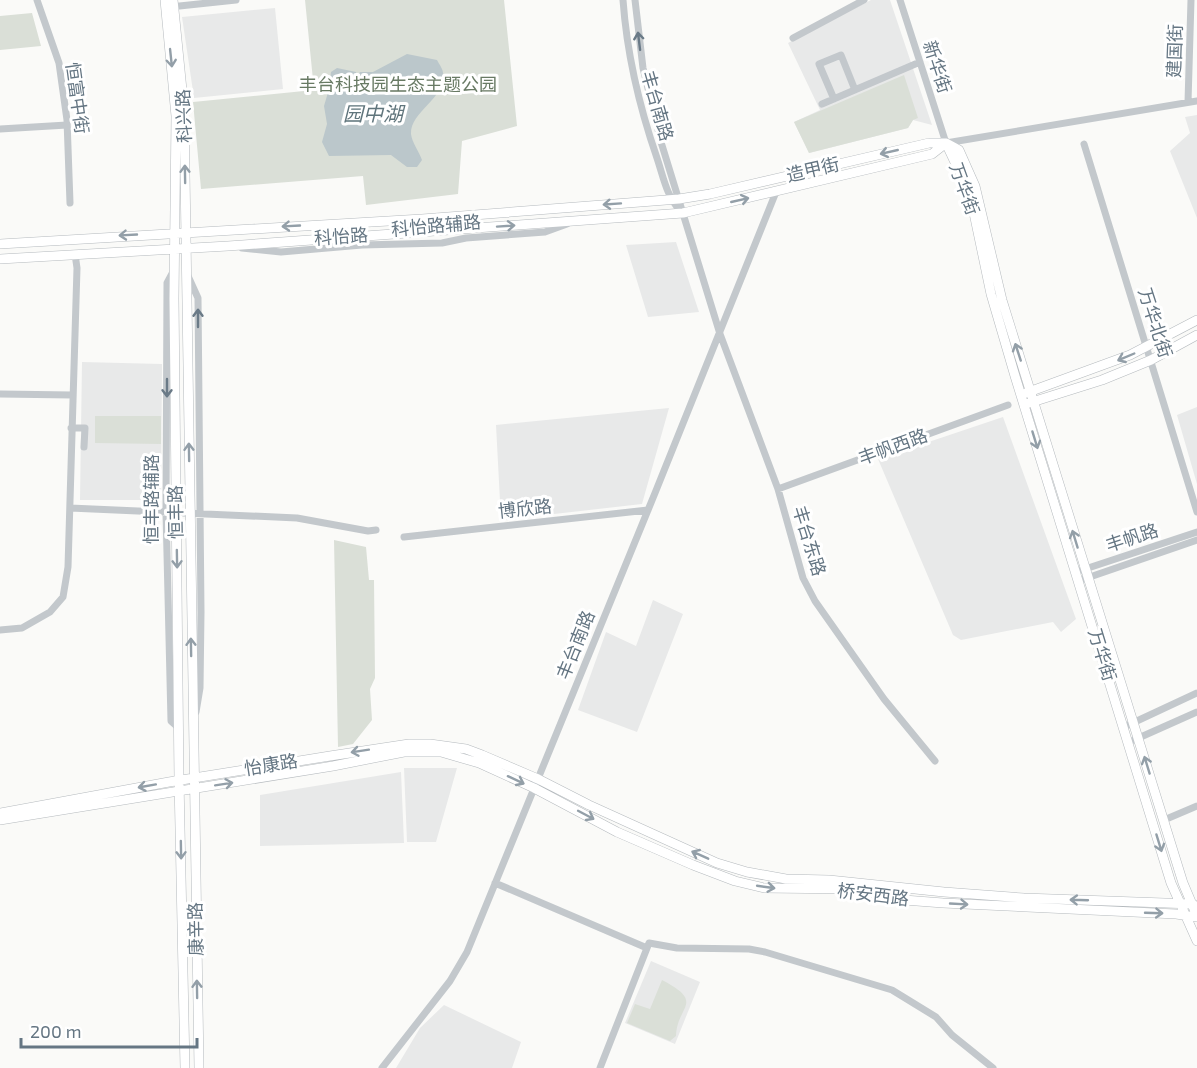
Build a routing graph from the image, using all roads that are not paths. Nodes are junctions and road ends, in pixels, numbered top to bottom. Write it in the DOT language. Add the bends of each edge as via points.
graph roads {
  1 [pos="37,0"];
  2 [pos="236,0"];
  3 [pos="623,0"];
  4 [pos="635,0"];
  5 [pos="864,0"];
  6 [pos="900,0"];
  7 [pos="1191,0"];
  8 [pos="169,4"];
  9 [pos="793,38"];
  10 [pos="921,62"];
  11 [pos="855,90"];
  12 [pos="834,99"];
  13 [pos="1197,101"];
  14 [pos="1188,102"];
  15 [pos="822,104"];
  16 [pos="67,125"];
  17 [pos="0,129"];
  18 [pos="946,143"];
  19 [pos="1084,144"];
  20 [pos="777,192"];
  21 [pos="675,199"];
  22 [pos="70,203"];
  23 [pos="683,213"];
  24 [pos="176,233"];
  25 [pos="186,233"];
  26 [pos="0,243"];
  27 [pos="176,248"];
  28 [pos="187,248"];
  29 [pos="75,254"];
  30 [pos="0,259"];
  31 [pos="187,273"];
  32 [pos="1197,320"];
  33 [pos="720,334"];
  34 [pos="1197,335"];
  35 [pos="1147,347"];
  36 [pos="1151,360"];
  37 [pos="1031,391"];
  38 [pos="0,394"];
  39 [pos="1021,394"];
  40 [pos="72,395"];
  41 [pos="1034,401"];
  42 [pos="1008,405"];
  43 [pos="1024,405"];
  44 [pos="71,428"];
  45 [pos="84,447"];
  46 [pos="778,489"];
  47 [pos="70,508"];
  48 [pos="648,510"];
  49 [pos="171,512"];
  50 [pos="1197,512"];
  51 [pos="189,513"];
  52 [pos="200,514"];
  53 [pos="376,530"];
  54 [pos="1197,532"];
  55 [pos="404,537"];
  56 [pos="1197,540"];
  57 [pos="1082,575"];
  58 [pos="0,630"];
  59 [pos="1197,693"];
  60 [pos="1197,712"];
  61 [pos="1134,722"];
  62 [pos="1124,727"];
  63 [pos="193,733"];
  64 [pos="1138,738"];
  65 [pos="1129,742"];
  66 [pos="935,761"];
  67 [pos="194,778"];
  68 [pos="179,780"];
  69 [pos="536,783"];
  70 [pos="194,789"];
  71 [pos="180,791"];
  72 [pos="1197,806"];
  73 [pos="0,813"];
  74 [pos="0,820"];
  75 [pos="1164,820"];
  76 [pos="495,883"];
  77 [pos="1195,902"];
  78 [pos="1180,903"];
  79 [pos="1185,915"];
  80 [pos="1197,916"];
  81 [pos="1197,941"];
  82 [pos="648,945"];
  83 [pos="185,1068"];
  84 [pos="199,1068"];
  85 [pos="382,1068"];
  86 [pos="600,1068"];
  87 [pos="993,1068"];
  1 -- 16 [label="street, 恒富中街" via="59,63"];
  2 -- 8 [label="street"];
  3 -- 21 [label="street, 丰台南路" via="631,69 646,126"];
  21 -- 4 [label="street, 丰台南路, one-way" via="643,68"];
  5 -- 9 [label="street"];
  6 -- 10 [label="street, 新华街"];
  7 -- 14 [label="street, 建国街"];
  8 -- 24 [label="main road, 科兴路, one-way" via="176,116"];
  25 -- 8 [label="main road, 科兴路, one-way" via="184,101"];
  10 -- 11 [label="street"];
  10 -- 18 [label="street, 新华街"];
  11 -- 12 [label="street"];
  11 -- 12 [label="street" via="841,55 819,64"];
  12 -- 15 [label="street"];
  13 -- 14 [label="street, 造甲街"];
  14 -- 18 [label="street, 造甲街"];
  16 -- 17 [label="street"];
  16 -- 22 [label="street, 恒富中街"];
  18 -- 20 [label="main road, 造甲街" via="932,154"];
  18 -- 21 [label="main road, 造甲街, one-way" via="929,143"];
  37 -- 18 [label="main road, 万华街, one-way" via="997,282 975,186 959,150"];
  18 -- 39 [label="main road, 万华街" via="970,194 991,294"];
  19 -- 35 [label="street, 万华北街"];
  23 -- 20 [label="main road, 造甲街, one-way"];
  20 -- 33 [label="street, 造甲街"];
  21 -- 23 [label="street, 丰台南路"];
  21 -- 25 [label="main road, 科怡路, one-way"];
  28 -- 23 [label="main road, 科怡路, one-way"];
  23 -- 33 [label="street, 丰台南路"];
  24 -- 25 [label="main road, 科怡路"];
  24 -- 26 [label="main road, 科怡路, one-way"];
  24 -- 27 [label="main road, 恒丰路"];
  25 -- 28 [label="main road, 恒丰路"];
  27 -- 28 [label="main road, 科怡路"];
  27 -- 29 [label="main road, 科怡路"];
  27 -- 49 [label="main road, 恒丰路, one-way"];
  28 -- 31 [label="main road, 恒丰路"];
  29 -- 30 [label="main road, 科怡路"];
  29 -- 40 [label="street"];
  51 -- 31 [label="main road, 恒丰路, one-way"];
  52 -- 31 [label="street, one-way" via="198,298"];
  32 -- 35 [label="main road"];
  33 -- 46 [label="street, 丰台东路"];
  33 -- 48 [label="street, 丰台南路"];
  34 -- 36 [label="main road"];
  35 -- 36 [label="street, 万华北街"];
  35 -- 37 [label="main road, one-way"];
  36 -- 41 [label="main road"];
  36 -- 50 [label="street, 万华北街"];
  37 -- 39 [label="main road"];
  37 -- 41 [label="main road, 万华街"];
  38 -- 40 [label="street"];
  39 -- 43 [label="main road, 万华街"];
  40 -- 44 [label="street"];
  41 -- 43 [label="main road"];
  57 -- 41 [label="main road, 万华街, one-way"];
  42 -- 46 [label="street, 丰帆西路"];
  43 -- 57 [label="main road, 万华街, one-way"];
  44 -- 45 [label="street" via="85,428"];
  44 -- 47 [label="street"];
  46 -- 66 [label="street, 丰台东路" via="808,590 884,699"];
  47 -- 49 [label="street"];
  47 -- 58 [label="street" via="63,597 50,612 22,628"];
  48 -- 55 [label="street, 博欣路"];
  48 -- 69 [label="street, 丰台南路"];
  49 -- 51 [label="street"];
  49 -- 68 [label="main road, 恒丰路, one-way"];
  51 -- 52 [label="street"];
  63 -- 51 [label="main road, 恒丰路, one-way"];
  52 -- 53 [label="street" via="297,518"];
  52 -- 63 [label="street" via="200,688"];
  54 -- 57 [label="street, 丰帆路"];
  56 -- 57 [label="street, 丰帆路"];
  57 -- 61 [label="main road, 万华街"];
  57 -- 62 [label="main road, 万华街"];
  59 -- 61 [label="street"];
  60 -- 64 [label="street"];
  61 -- 62 [label="street"];
  61 -- 64 [label="main road, 万华街"];
  62 -- 65 [label="main road, 万华街"];
  63 -- 67 [label="main road, 恒丰路"];
  64 -- 65 [label="street"];
  75 -- 64 [label="main road, 万华街, one-way"];
  65 -- 78 [label="main road, 万华街, one-way"];
  67 -- 68 [label="main road, 怡康路"];
  69 -- 67 [label="main road, 怡康路, one-way" via="466,749 430,744 393,746"];
  67 -- 70 [label="main road, 恒丰路"];
  68 -- 71 [label="main road, 恒丰路"];
  68 -- 73 [label="main road, 怡康路, one-way"];
  70 -- 69 [label="main road, 怡康路, one-way" via="404,752 461,756"];
  69 -- 76 [label="street, 丰台南路"];
  78 -- 69 [label="main road, 桥安西路, one-way" via="1024,898 770,877 717,863"];
  69 -- 79 [label="main road, 桥安西路, one-way" via="617,832 693,865 764,888 851,889 904,900"];
  70 -- 71 [label="main road, 怡康路"];
  84 -- 70 [label="main road, 康辛路, one-way"];
  71 -- 74 [label="main road, 怡康路"];
  71 -- 83 [label="main road, 康辛路, one-way"];
  72 -- 75 [label="street"];
  75 -- 77 [label="main road, 万华街"];
  76 -- 82 [label="street"];
  76 -- 85 [label="street, 丰台南路" via="457,971"];
  77 -- 78 [label="main road, 桥安西路"];
  77 -- 80 [label="main road, 万华街"];
  78 -- 79 [label="main road, 万华街"];
  79 -- 80 [label="main road, 桥安西路"];
  79 -- 81 [label="main road, 万华街"];
  82 -- 86 [label="street"];
  82 -- 87 [label="street" via="749,949 892,990 936,1017"];
}
